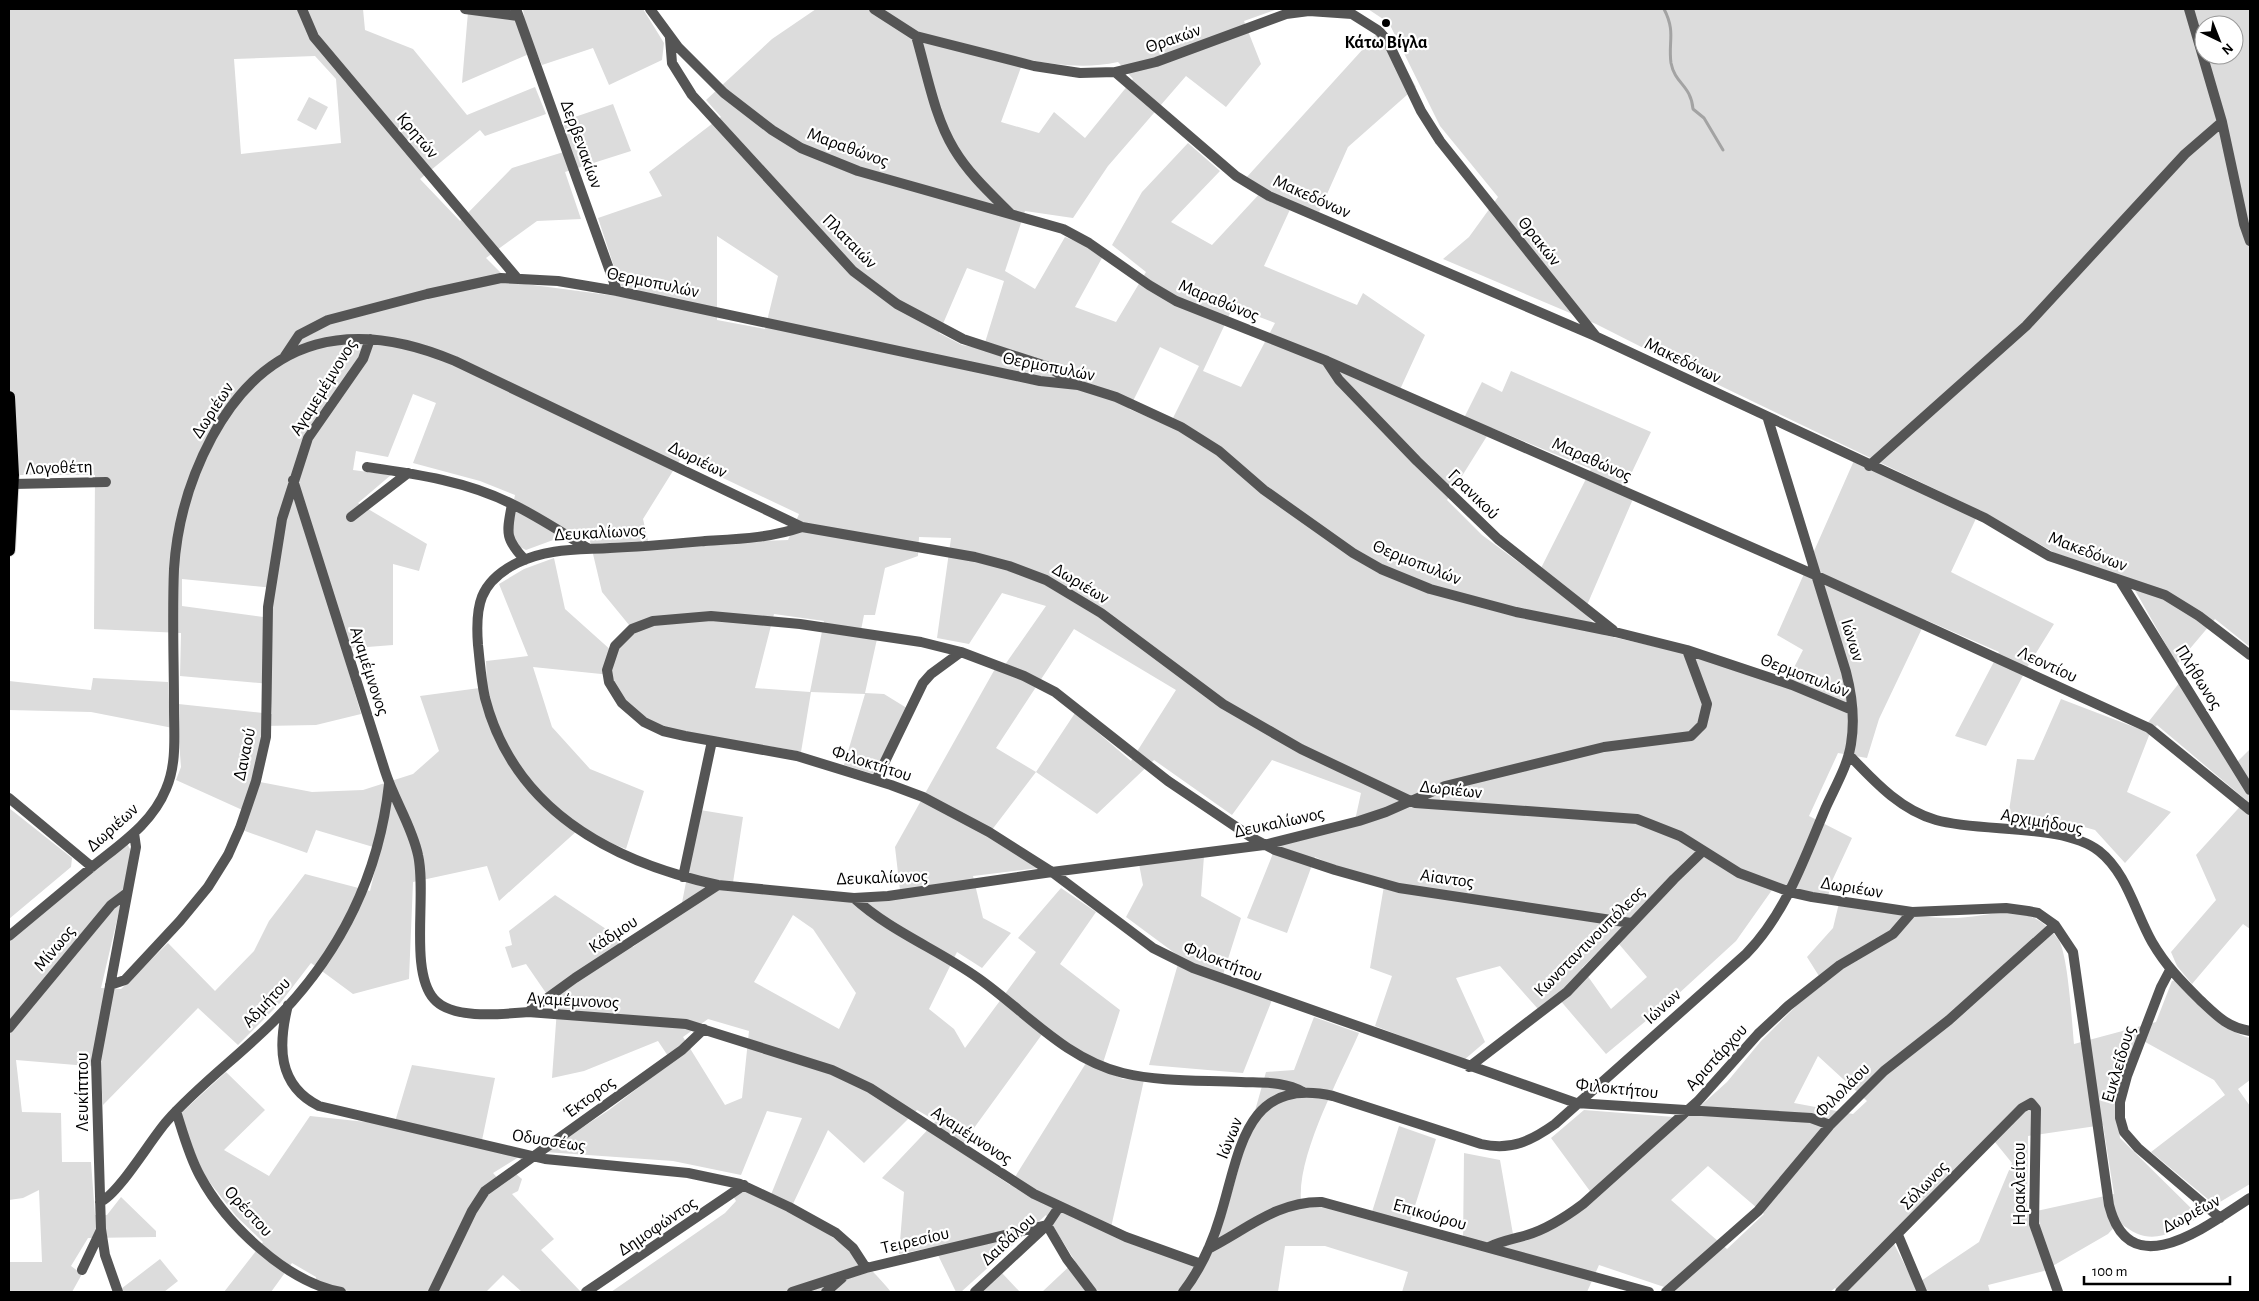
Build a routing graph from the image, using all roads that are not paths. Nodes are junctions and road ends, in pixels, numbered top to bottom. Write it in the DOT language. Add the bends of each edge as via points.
graph roads {
  1 [pos="302,9"];
  2 [pos="465,9"];
  3 [pos="650,9"];
  4 [pos="874,9"];
  5 [pos="2189,9"];
  6 [pos="1309,10"];
  7 [pos="517,12"];
  8 [pos="916,36"];
  9 [pos="670,38"];
  10 [pos="1115,72"];
  11 [pos="2222,122"];
  12 [pos="1011,214"];
  13 [pos="2250,241"];
  14 [pos="517,278"];
  15 [pos="617,291"];
  16 [pos="1595,336"];
  17 [pos="370,339"];
  18 [pos="285,356"];
  19 [pos="1327,361"];
  20 [pos="1078,385"];
  21 [pos="9,397"];
  22 [pos="1768,419"];
  23 [pos="1869,466"];
  24 [pos="367,467"];
  25 [pos="408,472"];
  26 [pos="293,480"];
  27 [pos="106,482"];
  28 [pos="13,484"];
  29 [pos="512,504"];
  30 [pos="352,517"];
  31 [pos="802,527"];
  32 [pos="590,549"];
  33 [pos="9,550"];
  34 [pos="525,560"];
  35 [pos="1816,575"];
  36 [pos="2121,582"];
  37 [pos="1615,632"];
  38 [pos="1687,650"];
  39 [pos="961,652"];
  40 [pos="2250,656"];
  41 [pos="1852,710"];
  42 [pos="712,741"];
  43 [pos="1849,755"];
  44 [pos="876,780"];
  45 [pos="389,783"];
  46 [pos="2250,790"];
  47 [pos="9,798"];
  48 [pos="1409,800"];
  49 [pos="2250,810"];
  50 [pos="134,833"];
  51 [pos="1264,845"];
  52 [pos="1703,851"];
  53 [pos="92,867"];
  54 [pos="1052,872"];
  55 [pos="683,877"];
  56 [pos="718,885"];
  57 [pos="127,892"];
  58 [pos="1790,892"];
  59 [pos="854,898"];
  60 [pos="1912,912"];
  61 [pos="1631,923"];
  62 [pos="2054,925"];
  63 [pos="9,936"];
  64 [pos="2170,970"];
  65 [pos="110,985"];
  66 [pos="288,1005"];
  67 [pos="528,1012"];
  68 [pos="9,1028"];
  69 [pos="704,1029"];
  70 [pos="2250,1032"];
  71 [pos="1469,1067"];
  72 [pos="1303,1092"];
  73 [pos="1576,1104"];
  74 [pos="2032,1104"];
  75 [pos="176,1111"];
  76 [pos="1687,1111"];
  77 [pos="1830,1125"];
  78 [pos="534,1156"];
  79 [pos="744,1185"];
  80 [pos="2250,1198"];
  81 [pos="100,1202"];
  82 [pos="1059,1207"];
  83 [pos="2220,1218"];
  84 [pos="1047,1225"];
  85 [pos="101,1229"];
  86 [pos="1898,1235"];
  87 [pos="1489,1247"];
  88 [pos="1208,1249"];
  89 [pos="1201,1264"];
  90 [pos="866,1268"];
  91 [pos="82,1270"];
  92 [pos="847,1274"];
  93 [pos="118,1292"];
  94 [pos="341,1292"];
  95 [pos="433,1292"];
  96 [pos="586,1292"];
  97 [pos="792,1292"];
  98 [pos="826,1292"];
  99 [pos="975,1292"];
  100 [pos="1092,1292"];
  101 [pos="1183,1292"];
  102 [pos="1649,1292"];
  103 [pos="1666,1292"];
  104 [pos="1840,1292"];
  105 [pos="1922,1292"];
  106 [pos="2058,1292"];
  1 -- 14 [label="street, Κρητών" via="318,42"];
  2 -- 7 [label="street"];
  3 -- 9 [label="street, Μαραθώνος"];
  4 -- 8 [label="street, Θρακών"];
  5 -- 11 [label="street"];
  6 -- 10 [label="street, Θρακών" via="1286,14 1156,62"];
  6 -- 16 [label="street, Θρακών" via="1352,14 1387,40 1421,112 1440,141"];
  7 -- 15 [label="street, Δερβενακίων"];
  8 -- 10 [label="street, Θρακών" via="1060,70"];
  8 -- 12 [label="street" via="942,125 953,148 975,177"];
  9 -- 12 [label="street, Μαραθώνος" via="724,93 801,148 858,171"];
  9 -- 20 [label="street, Πλαταιών" via="672,63 692,94 853,271 897,304 963,339 1046,366"];
  10 -- 16 [label="street, Μακεδόνων" via="1236,176 1269,196"];
  11 -- 13 [label="street"];
  11 -- 23 [label="street" via="2185,154 2026,326"];
  12 -- 19 [label="street, Μαραθώνος" via="1077,236 1166,296"];
  14 -- 15 [label="street, Θερμοπυλών"];
  14 -- 18 [label="street, Θερμοπυλών" via="501,278 427,294 328,320 299,335"];
  15 -- 20 [label="street, Θερμοπυλών" via="1040,381"];
  16 -- 22 [label="street, Μακεδόνων"];
  17 -- 18 [label="street, Δωριέων" via="334,342"];
  17 -- 26 [label="street, Αγαμεμέμνονος" via="363,359 308,438"];
  17 -- 31 [label="street, Δωριέων" via="411,345 455,361"];
  18 -- 50 [label="street, Δωριέων" via="260,372 232,403 208,444 187,496 174,569 173,763 160,802"];
  19 -- 35 [label="street, Μαραθώνος"];
  19 -- 37 [label="street, Γρανικού" via="1339,380 1456,500 1505,544"];
  20 -- 37 [label="street, Θερμοπυλών" via="1116,397 1181,426 1324,534 1381,569 1430,589 1516,612"];
  21 -- 28 [label="main road"];
  22 -- 23 [label="street, Μακεδόνων"];
  22 -- 35 [label="street, Ιώνων"];
  23 -- 36 [label="street, Μακεδόνων" via="1985,518 2049,556"];
  24 -- 25 [label="street"];
  25 -- 29 [label="street" via="458,484"];
  25 -- 30 [label="street"];
  26 -- 45 [label="street, Αγαμέμνονος"];
  26 -- 65 [label="street, Δαναού" via="282,518 270,589 266,634 266,737 240,828 222,865 200,898 125,980"];
  27 -- 28 [label="street, Λογοθέτη"];
  28 -- 33 [label="main road"];
  29 -- 32 [label="street"];
  29 -- 34 [label="street" via="507,533"];
  31 -- 32 [label="street, Δευκαλίωνος" via="767,537"];
  31 -- 48 [label="street, Δωριέων" via="975,557 1046,580 1095,609 1223,704 1296,746"];
  32 -- 34 [label="street, Δευκαλίωνος" via="551,550"];
  34 -- 55 [label="street, Δευκαλίωνος" via="490,583 477,613 482,686 501,740 519,771 537,793 579,830 619,854"];
  35 -- 41 [label="street, Ιώνων" via="1848,678"];
  35 -- 49 [label="street, Λεοντίου" via="2148,728"];
  36 -- 40 [label="street, Μακεδόνων" via="2165,595 2180,603"];
  36 -- 46 [label="street, Πλήθωνος"];
  37 -- 38 [label="street, Θερμοπυλών"];
  38 -- 41 [label="street, Θερμοπυλών" via="1792,685"];
  38 -- 48 [label="street, Δευκαλίωνος" via="1707,704 1704,721 1695,734 1604,747 1445,786"];
  39 -- 42 [label="street, Φιλοκτήτου" via="921,642 739,617 667,618 626,633 615,646 607,670 613,690 622,703 653,727"];
  39 -- 44 [label="street" via="923,683"];
  39 -- 51 [label="street, Φιλοκτήτου" via="1024,676 1055,692 1150,767"];
  41 -- 43 [label="street, Ιώνων"];
  42 -- 44 [label="street, Φιλοκτήτου" via="798,756"];
  42 -- 55 [label="street"];
  43 -- 58 [label="street, Ιώνων"];
  43 -- 64 [label="street, Αρχιμήδους" via="1890,795 1928,817 1962,825 2061,836 2096,849 2117,871 2151,940"];
  44 -- 54 [label="street, Φιλοκτήτου" via="922,797 968,820"];
  45 -- 66 [label="street, Αδμήτου" via="383,829 361,896 334,944"];
  45 -- 67 [label="street, Αγαμέμνονος" via="418,855 422,884 421,969 428,991 441,1006 455,1011"];
  47 -- 53 [label="street"];
  48 -- 51 [label="street, Δευκαλίωνος" via="1359,821"];
  48 -- 52 [label="street, Δωριέων" via="1435,806 1630,818 1671,832"];
  50 -- 53 [label="street, Δωριέων"];
  50 -- 57 [label="street, Λευκίππου" via="136,847"];
  51 -- 54 [label="street, Δευκαλίωνος"];
  51 -- 61 [label="street, Aiαντος" via="1399,888"];
  52 -- 58 [label="street, Δωριέων" via="1739,873"];
  52 -- 61 [label="street, Κωνσταντινουπόλεος"];
  53 -- 63 [label="street, Δωριέων"];
  54 -- 59 [label="street, Δευκαλίωνος" via="906,895"];
  54 -- 71 [label="street, Φιλοκτήτου" via="1153,948 1182,964"];
  55 -- 56 [label="street, Δευκαλίωνος"];
  56 -- 59 [label="street, Δευκαλίωνος"];
  56 -- 67 [label="street, Κάδμου"];
  57 -- 65 [label="street, Λευκίππου"];
  57 -- 68 [label="street, Μίνωος" via="111,905"];
  58 -- 60 [label="street, Δωριέων"];
  58 -- 73 [label="street, Ιώνων" via="1772,924 1746,954"];
  59 -- 72 [label="street" via="978,977 1087,1060 1122,1073 1282,1083"];
  60 -- 62 [label="street, Δωριέων" via="2017,908 2038,914"];
  60 -- 76 [label="street, Αριστάρχου" via="1892,934 1840,965 1783,1011"];
  61 -- 71 [label="street, Κωνσταντινουπόλεος" via="1567,992"];
  62 -- 77 [label="street, Φιλολάου" via="1949,1020 1884,1071"];
  62 -- 83 [label="street, Δωριέων" via="2069,942 2076,963 2113,1221 2134,1242 2156,1247 2181,1240"];
  64 -- 70 [label="street, Αρχιμήδους" via="2233,1028"];
  64 -- 83 [label="street, Ευκλείδους" via="2127,1076 2120,1102 2120,1118 2124,1132 2133,1143"];
  65 -- 81 [label="street, Λευκίππου" via="96,1068"];
  66 -- 75 [label="street, Αδμήτου"];
  66 -- 78 [label="street, Οδυσσέως" via="281,1039 284,1061 293,1085 310,1101 326,1108"];
  67 -- 69 [label="street, Αγαμέμνονος" via="671,1022"];
  69 -- 78 [label="street, Έκτορος" via="682,1050"];
  69 -- 82 [label="street, Αγαμέμνονος" via="822,1066 858,1081 1003,1176"];
  71 -- 73 [label="street, Φιλοκτήτου"];
  72 -- 73 [label="street, Ιώνων" via="1333,1096 1503,1148 1533,1138 1555,1124"];
  72 -- 88 [label="street, Ιώνων" via="1274,1101 1250,1123"];
  73 -- 76 [label="street, Φιλοκτήτου"];
  74 -- 86 [label="street, Σόλωνος" via="2022,1108"];
  74 -- 106 [label="street, Ηρακλείτου" via="2036,1109 2034,1224"];
  75 -- 81 [label="street, Αδμήτου" via="150,1141 115,1192"];
  75 -- 94 [label="street, Ορέστου" via="200,1176 236,1226 294,1273 319,1286"];
  76 -- 77 [label="street, Φιλοκτήτου" via="1811,1118"];
  76 -- 87 [label="street, Αριστάρχου" via="1574,1211 1529,1234"];
  77 -- 103 [label="street, Φιλολάου" via="1758,1211"];
  78 -- 79 [label="street, Οδυσσέως" via="705,1175"];
  78 -- 95 [label="street, Έκτορος" via="482,1195"];
  79 -- 90 [label="street, Οδυσσέως" via="836,1233 853,1248"];
  79 -- 96 [label="street, Δημοφώντος"];
  80 -- 83 [label="street, Δωριέων"];
  81 -- 85 [label="street, Λευκίππου"];
  82 -- 84 [label="street, Δαιδάλου"];
  82 -- 89 [label="street, Αγαμέμνονος" via="1126,1237"];
  84 -- 90 [label="street, Τειρεσίου"];
  84 -- 99 [label="street, Δαιδάλου"];
  84 -- 100 [label="street" via="1067,1260"];
  85 -- 91 [label="street"];
  85 -- 93 [label="street, Λευκίππου" via="105,1255"];
  86 -- 104 [label="street, Σόλωνος"];
  86 -- 105 [label="street"];
  87 -- 88 [label="street, Επικούρου" via="1343,1206 1312,1202 1277,1210"];
  87 -- 102 [label="street, Επικούρου"];
  88 -- 89 [label="street, Ιώνων"];
  89 -- 101 [label="street, Ιώνων"];
  90 -- 92 [label="street, Τειρεσίου"];
  92 -- 97 [label="street, Τειρεσίου"];
  92 -- 98 [label="street"];
}
